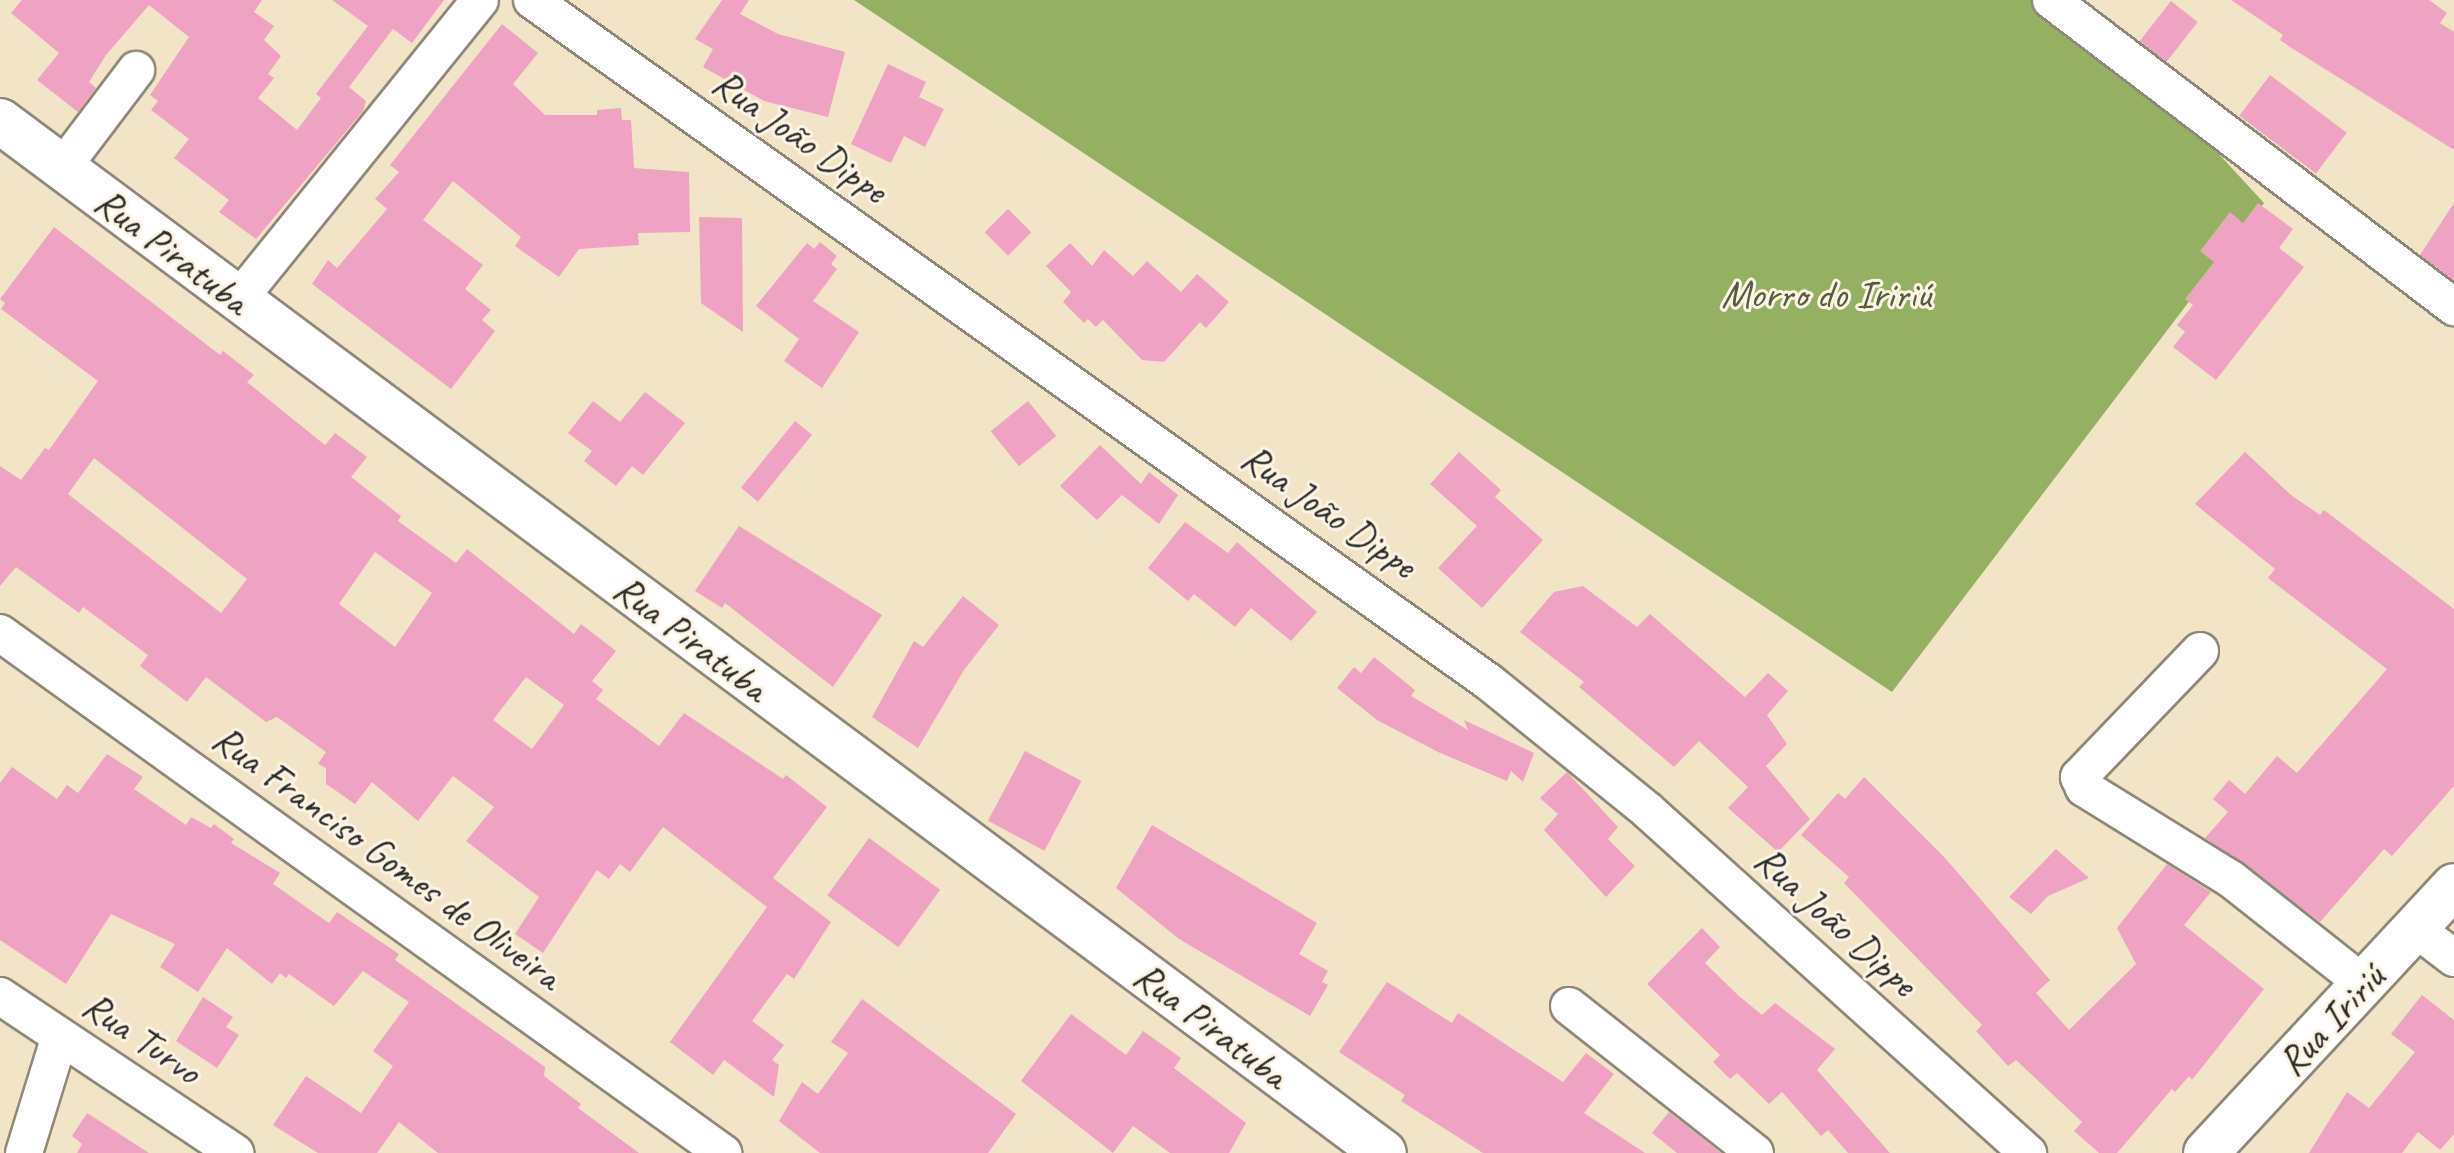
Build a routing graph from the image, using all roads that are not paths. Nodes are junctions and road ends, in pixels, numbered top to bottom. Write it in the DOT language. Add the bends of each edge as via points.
graph roads {
  1 [pos="480,0"];
  2 [pos="532,0"];
  3 [pos="2051,0"];
  4 [pos="136,70"];
  5 [pos="0,121"];
  6 [pos="62,168"];
  7 [pos="238,300"];
  8 [pos="2454,307"];
  9 [pos="0,633"];
  10 [pos="2200,651"];
  11 [pos="2454,886"];
  12 [pos="2416,929"];
  13 [pos="2454,958"];
  14 [pos="2364,984"];
  15 [pos="0,996"];
  16 [pos="1569,1006"];
  17 [pos="60,1036"];
  18 [pos="2212,1151"];
  19 [pos="24,1153"];
  20 [pos="235,1153"];
  21 [pos="723,1153"];
  22 [pos="1384,1153"];
  23 [pos="1755,1153"];
  24 [pos="2028,1153"];
  1 -- 7 [label="street"];
  2 -- 24 [label="street, Rua João Dippe" via="1489,682 1647,810"];
  3 -- 8 [label="street"];
  4 -- 6 [label="street"];
  5 -- 6 [label="main road, Rua Piratuba"];
  6 -- 7 [label="main road, Rua Piratuba"];
  7 -- 22 [label="main road, Rua Piratuba"];
  9 -- 21 [label="street, Rua Franciso Gomes de Oliveira"];
  10 -- 14 [label="street" via="2079,777 2084,788 2231,879"];
  11 -- 12 [label="main road, Rua Iririú"];
  12 -- 13 [label="street"];
  12 -- 14 [label="main road, Rua Iririú"];
  14 -- 18 [label="main road, Rua Iririú"];
  15 -- 17 [label="street, Rua Turvo"];
  16 -- 23 [label="street"];
  17 -- 19 [label="street"];
  17 -- 20 [label="street, Rua Turvo"];
}
